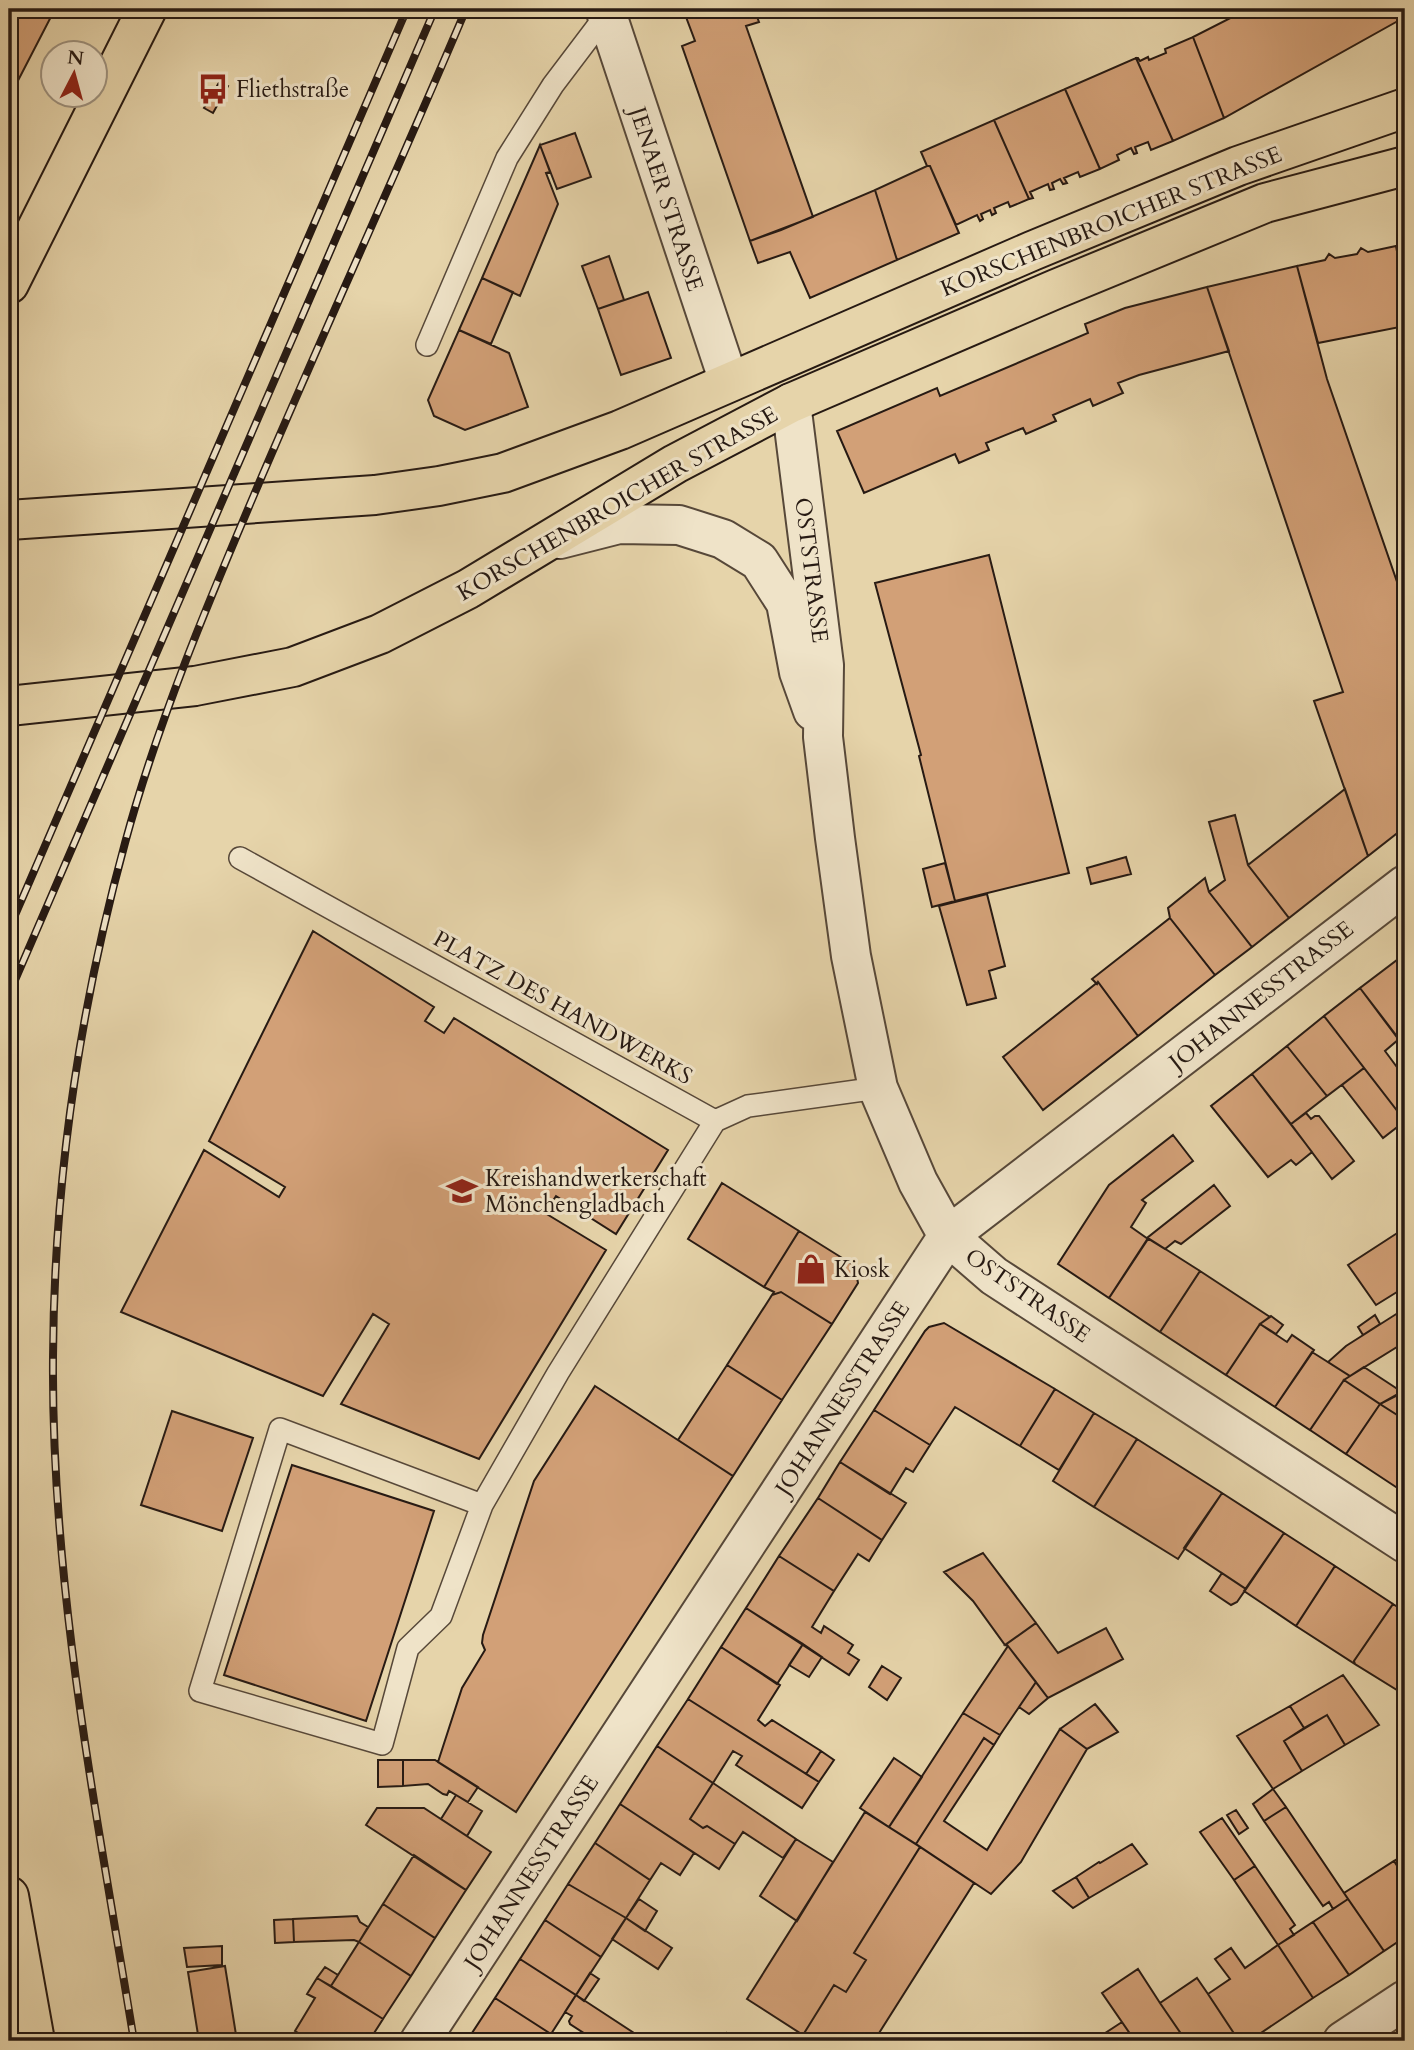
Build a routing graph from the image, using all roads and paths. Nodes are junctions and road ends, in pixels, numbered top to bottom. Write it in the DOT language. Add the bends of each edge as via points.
graph roads {
  1 [pos="147,9"];
  2 [pos="608,11"];
  3 [pos="1405,108"];
  4 [pos="1405,166"];
  5 [pos="9,284"];
  6 [pos="428,345"];
  7 [pos="729,382"];
  8 [pos="791,403"];
  9 [pos="58,516"];
  10 [pos="9,520"];
  11 [pos="548,542"];
  12 [pos="9,547"];
  13 [pos="9,706"];
  14 [pos="823,737"];
  15 [pos="240,858"];
  16 [pos="1405,884"];
  17 [pos="878,1088"];
  18 [pos="715,1121"];
  19 [pos="948,1236"];
  20 [pos="482,1505"];
  21 [pos="1405,1543"];
  22 [pos="9,1896"];
  23 [pos="1405,2000"];
  24 [pos="35,2041"];
  25 [pos="420,2041"];
  26 [pos="1343,2041"];
  1 -- 5 [label="main road"];
  2 -- 6 [label="lane" via="507,158"];
  2 -- 7 [label="street, JENAER STRASSE"];
  3 -- 7 [label="main road, KORSCHENBROICHER STRASSE" via="1238,166"];
  4 -- 8 [label="main road, KORSCHENBROICHER STRASSE" via="1265,203"];
  7 -- 9 [label="main road, KORSCHENBROICHER STRASSE" via="503,473 439,486 375,495"];
  8 -- 11 [label="main road, KORSCHENBROICHER STRASSE" via="675,464"];
  8 -- 14 [label="street, OSTSTRASSE" via="824,665"];
  9 -- 10 [label="main road, KORSCHENBROICHER STRASSE"];
  9 -- 12 [label="main road"];
  11 -- 13 [label="main road, KORSCHENBROICHER STRASSE" via="380,634 293,667 195,686"];
  11 -- 14 [label="street, OSTSTRASSE" via="619,524 679,526 723,539 759,561 786,603 799,672"];
  14 -- 17 [label="street, OSTSTRASSE" via="850,956"];
  15 -- 18 [label="lane, PLATZ DES HANDWERKS"];
  16 -- 19 [label="street, JOHANNESSTRASSE"];
  17 -- 18 [label="lane" via="748,1106"];
  17 -- 19 [label="street, OSTSTRASSE" via="918,1182"];
  18 -- 20 [label="lane"];
  19 -- 21 [label="street, OSTSTRASSE" via="994,1276"];
  19 -- 25 [label="street, JOHANNESSTRASSE"];
  20 -- 20 [label="lane" via="441,1616 408,1648 382,1744 200,1691 280,1429"];
  22 -- 24 [label="main road"];
  23 -- 26 [label="street"];
}
